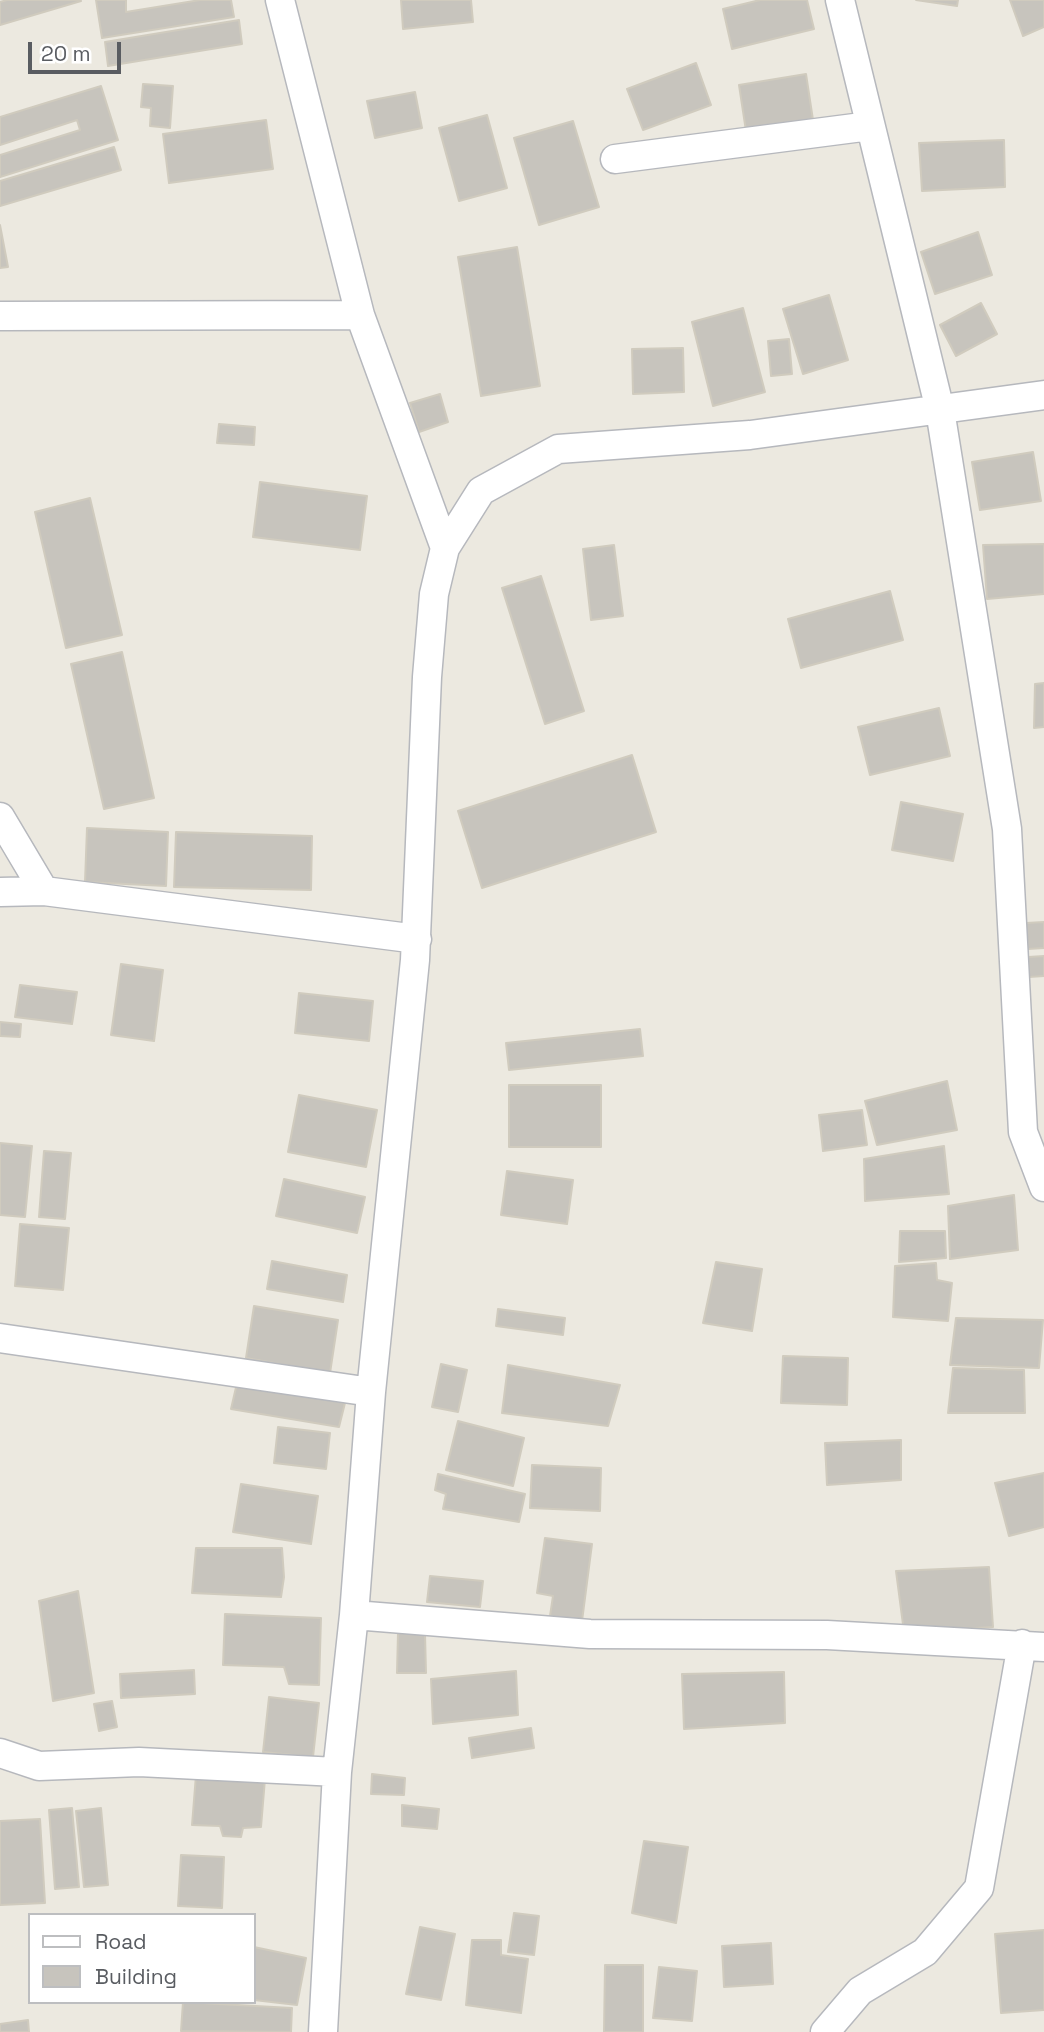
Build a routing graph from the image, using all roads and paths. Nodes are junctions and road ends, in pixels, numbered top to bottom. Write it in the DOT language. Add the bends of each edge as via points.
graph roads {
  1 [pos="280,0"];
  2 [pos="840,0"];
  3 [pos="870,126"];
  4 [pos="615,159"];
  5 [pos="360,315"];
  6 [pos="0,316"];
  7 [pos="1044,395"];
  8 [pos="940,410"];
  9 [pos="445,548"];
  10 [pos="0,817"];
  11 [pos="44,891"];
  12 [pos="0,892"];
  13 [pos="417,939"];
  14 [pos="1044,1187"];
  15 [pos="0,1338"];
  16 [pos="371,1392"];
  17 [pos="354,1615"];
  18 [pos="1033,1645"];
  19 [pos="0,1753"];
  20 [pos="337,1772"];
  21 [pos="323,2032"];
  22 [pos="825,2032"];
  1 -- 5 [label="street"];
  2 -- 3 [label="street"];
  3 -- 4 [label="street"];
  3 -- 8 [label="street"];
  5 -- 6 [label="street"];
  5 -- 9 [label="street"];
  7 -- 8 [label="street"];
  8 -- 9 [label="street" via="750,435 558,449 481,491"];
  8 -- 14 [label="street" via="1007,829 1023,1132"];
  9 -- 13 [label="street" via="434,594 427,677"];
  10 -- 11 [label="street"];
  11 -- 12 [label="street"];
  11 -- 13 [label="street"];
  13 -- 16 [label="street"];
  15 -- 16 [label="street"];
  16 -- 17 [label="street"];
  17 -- 18 [label="street" via="590,1634 827,1635"];
  17 -- 20 [label="street"];
  18 -- 22 [label="street" via="979,1888 925,1952 860,1991"];
  19 -- 20 [label="street" via="39,1766 139,1762"];
  20 -- 21 [label="street"];
}
